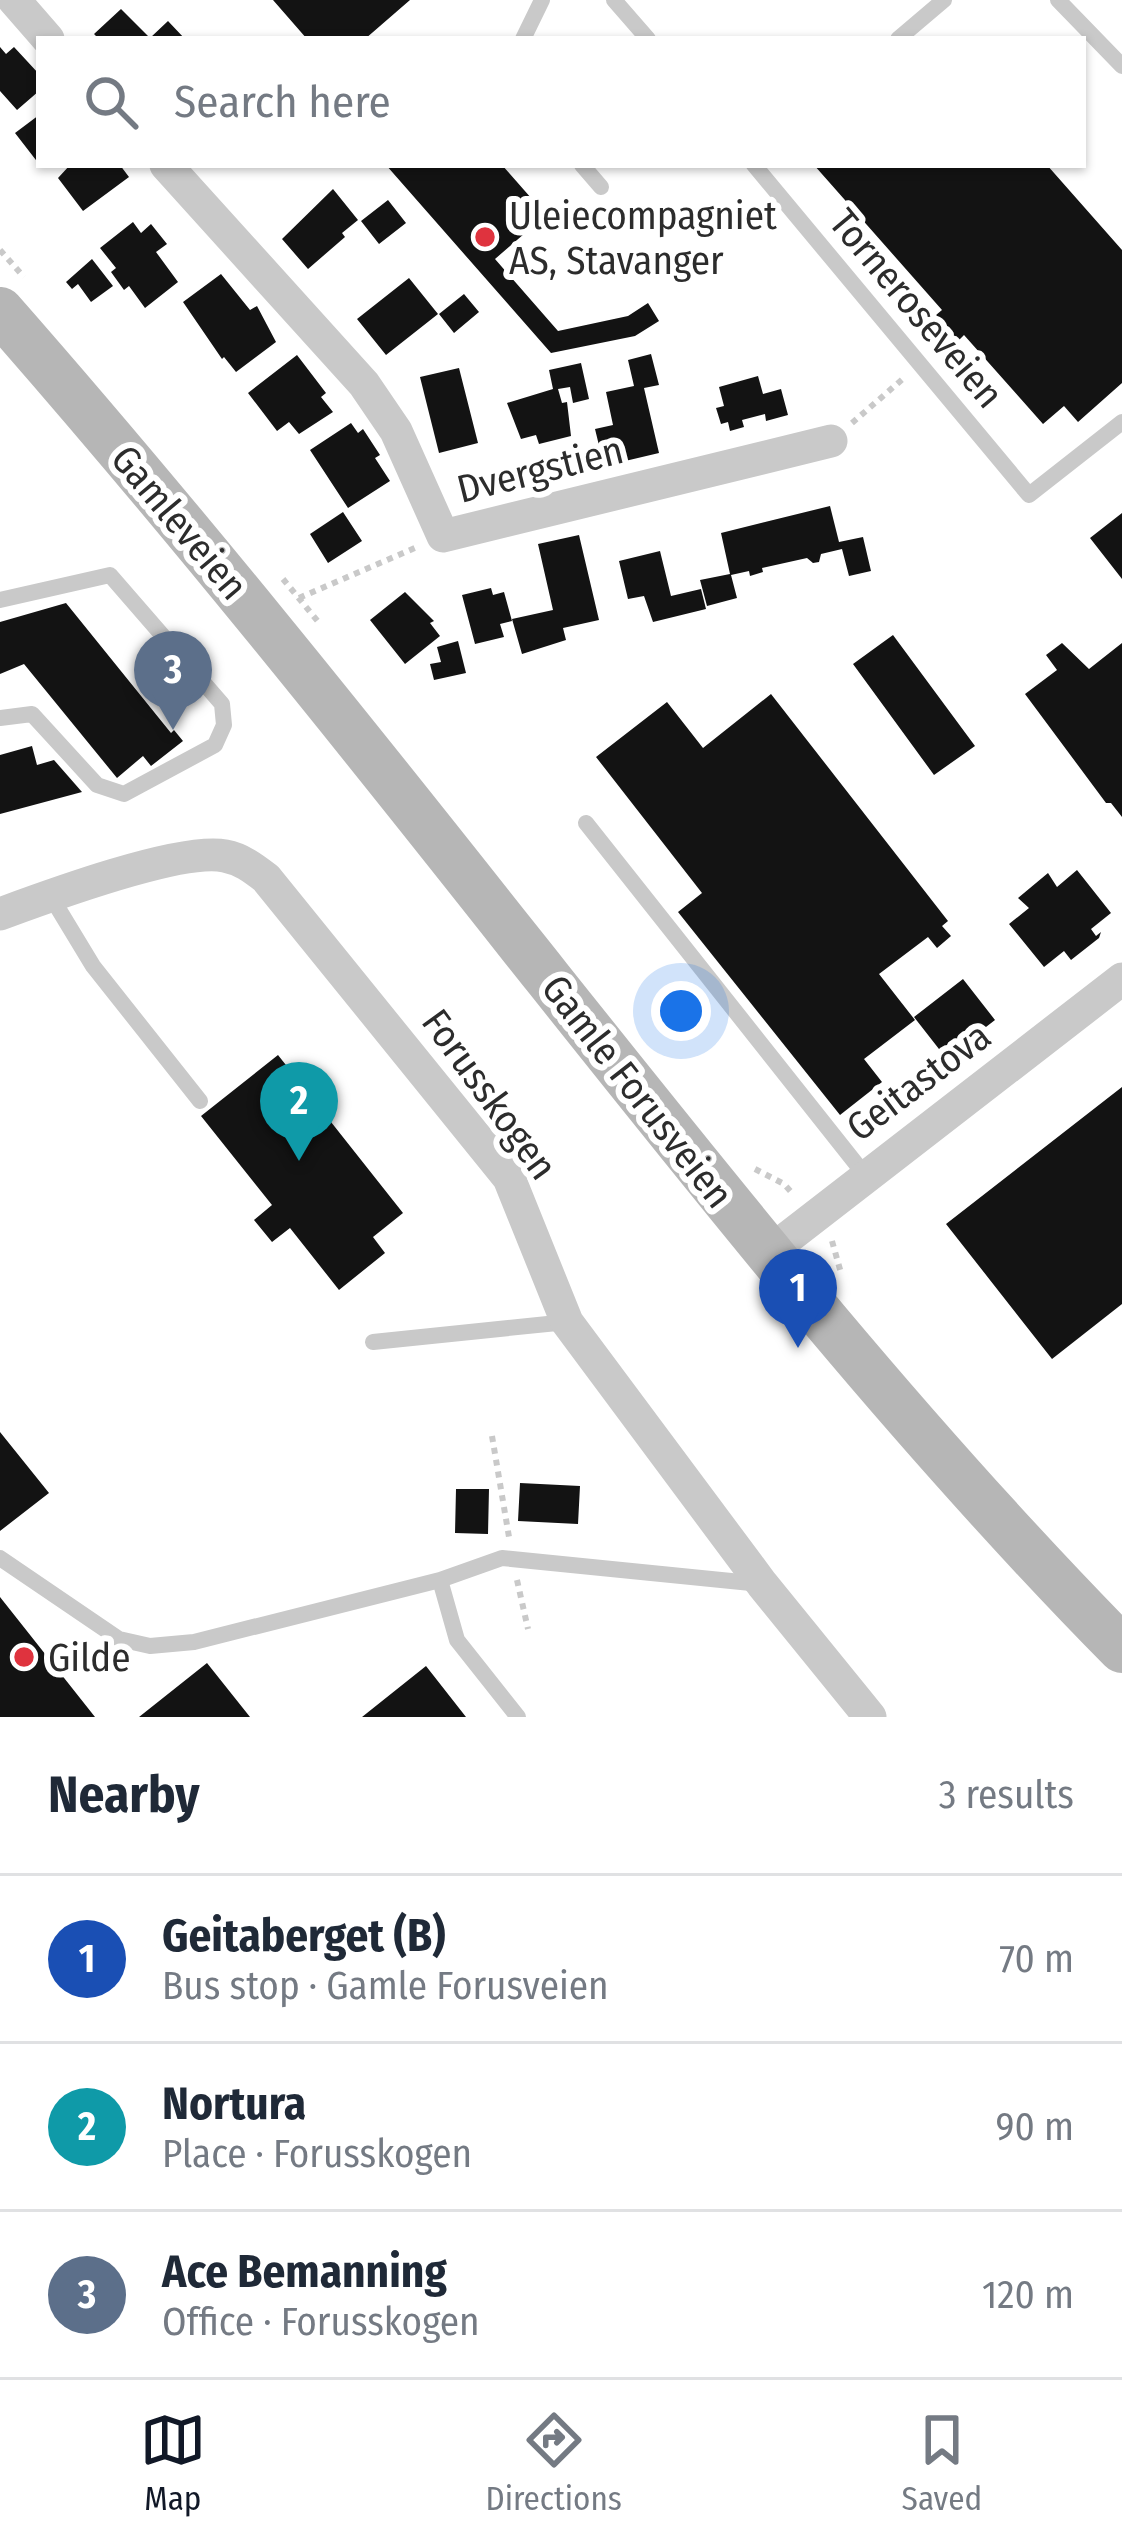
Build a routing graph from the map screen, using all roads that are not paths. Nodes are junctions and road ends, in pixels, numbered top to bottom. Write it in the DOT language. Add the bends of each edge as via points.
graph roads {
  1 [pos="14,0"];
  2 [pos="542,0"];
  3 [pos="614,0"];
  4 [pos="944,0"];
  5 [pos="1058,0"];
  6 [pos="46,36"];
  7 [pos="524,36"];
  8 [pos="645,36"];
  9 [pos="902,36"];
  10 [pos="1122,66"];
  11 [pos="169,168"];
  12 [pos="584,168"];
  13 [pos="757,168"];
  14 [pos="601,188"];
  15 [pos="15,298"];
  16 [pos="1122,422"];
  17 [pos="831,441"];
  18 [pos="0,600"];
  19 [pos="0,718"];
  20 [pos="356,737"];
  21 [pos="586,823"];
  22 [pos="50,896"];
  23 [pos="0,914"];
  24 [pos="1122,979"];
  25 [pos="200,1101"];
  26 [pos="866,1174"];
  27 [pos="768,1253"];
  28 [pos="567,1322"];
  29 [pos="373,1342"];
  30 [pos="0,1558"];
  31 [pos="440,1580"];
  32 [pos="762,1584"];
  33 [pos="1122,1649"];
  34 [pos="518,1717"];
  35 [pos="870,1717"];
  1 -- 6 [label="street"];
  2 -- 7 [label="lane"];
  3 -- 8 [label="lane"];
  4 -- 9 [label="lane"];
  5 -- 10 [label="lane"];
  11 -- 17 [label="street, Dvergstien" via="364,384 396,431 443,536"];
  12 -- 14 [label="lane"];
  13 -- 16 [label="lane, Torneroseveien" via="1029,495"];
  15 -- 20 [label="main road, Gamleveien"];
  18 -- 19 [label="lane" via="110,575 222,704 224,724 214,745 124,794 97,784 32,714"];
  20 -- 27 [label="main road, Gamle Forusveien"];
  21 -- 26 [label="lane"];
  22 -- 23 [label="street, Forusskogen"];
  22 -- 25 [label="lane" via="93,966"];
  22 -- 28 [label="street, Forusskogen" via="184,857 221,855 266,878 509,1178"];
  24 -- 26 [label="street, Geitastova"];
  26 -- 27 [label="street, Geitastova"];
  27 -- 33 [label="main road, Gamle Forusveien" via="920,1434"];
  28 -- 29 [label="lane"];
  28 -- 32 [label="street, Forusskogen"];
  30 -- 31 [label="lane" via="119,1639 149,1646 194,1642"];
  31 -- 32 [label="lane" via="502,1558"];
  31 -- 34 [label="lane" via="457,1640"];
  32 -- 35 [label="street, Forusskogen"];
}
